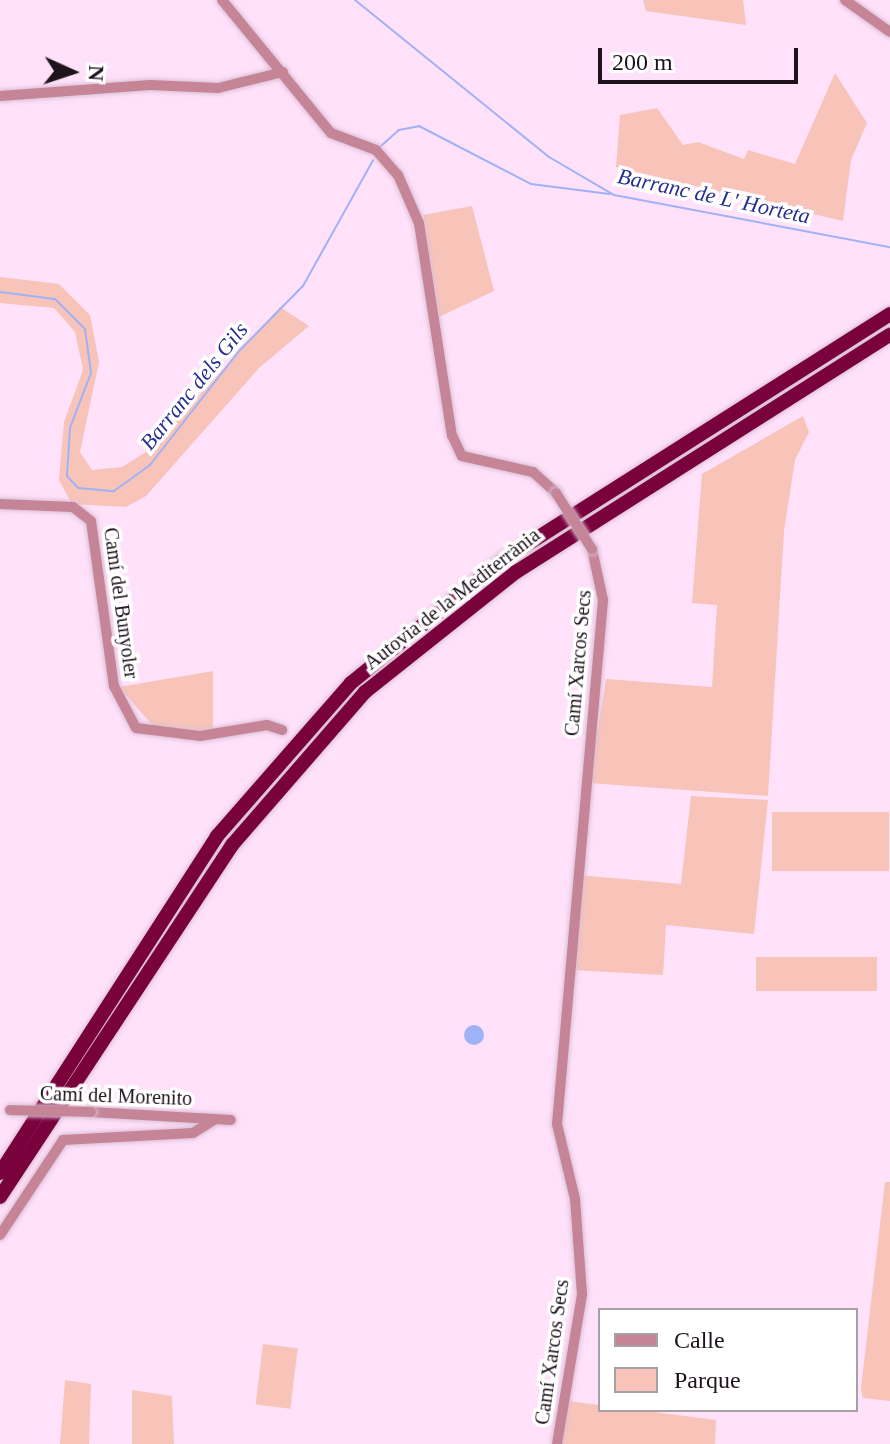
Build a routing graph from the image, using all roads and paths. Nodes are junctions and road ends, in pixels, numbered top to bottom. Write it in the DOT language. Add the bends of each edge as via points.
graph roads {
  1 [pos="222,0"];
  2 [pos="845,0"];
  3 [pos="890,32"];
  4 [pos="283,72"];
  5 [pos="0,96"];
  6 [pos="890,314"];
  7 [pos="890,335"];
  8 [pos="0,504"];
  9 [pos="282,730"];
  10 [pos="5,1110"];
  11 [pos="215,1119"];
  12 [pos="231,1120"];
  13 [pos="0,1173"];
  14 [pos="0,1197"];
  15 [pos="0,1235"];
  16 [pos="557,1444"];
  1 -- 4 [label="street, Camí Xarcos Secs"];
  2 -- 3 [label="street"];
  4 -- 5 [label="street" via="218,88 150,85"];
  4 -- 16 [label="street, Camí Xarcos Secs, bridge" via="331,133 386,159 417,215 452,435 462,456 533,472 556,493 592,549 603,600 557,1124 575,1199 582,1294"];
  6 -- 13 [label="highway, Autovia de la Mediterrània" via="501,561 351,683 217,836"];
  7 -- 14 [label="highway, Autovia de la Mediterrània" via="516,572 365,692 232,845"];
  8 -- 9 [label="street, Camí del Bunyoler" via="73,507 91,521 114,686 136,728 187,736"];
  10 -- 11 [label="street, Camí del Morenito, bridge"];
  11 -- 12 [label="street, Camí del Morenito"];
  11 -- 15 [label="street" via="193,1133 63,1140"];
}
